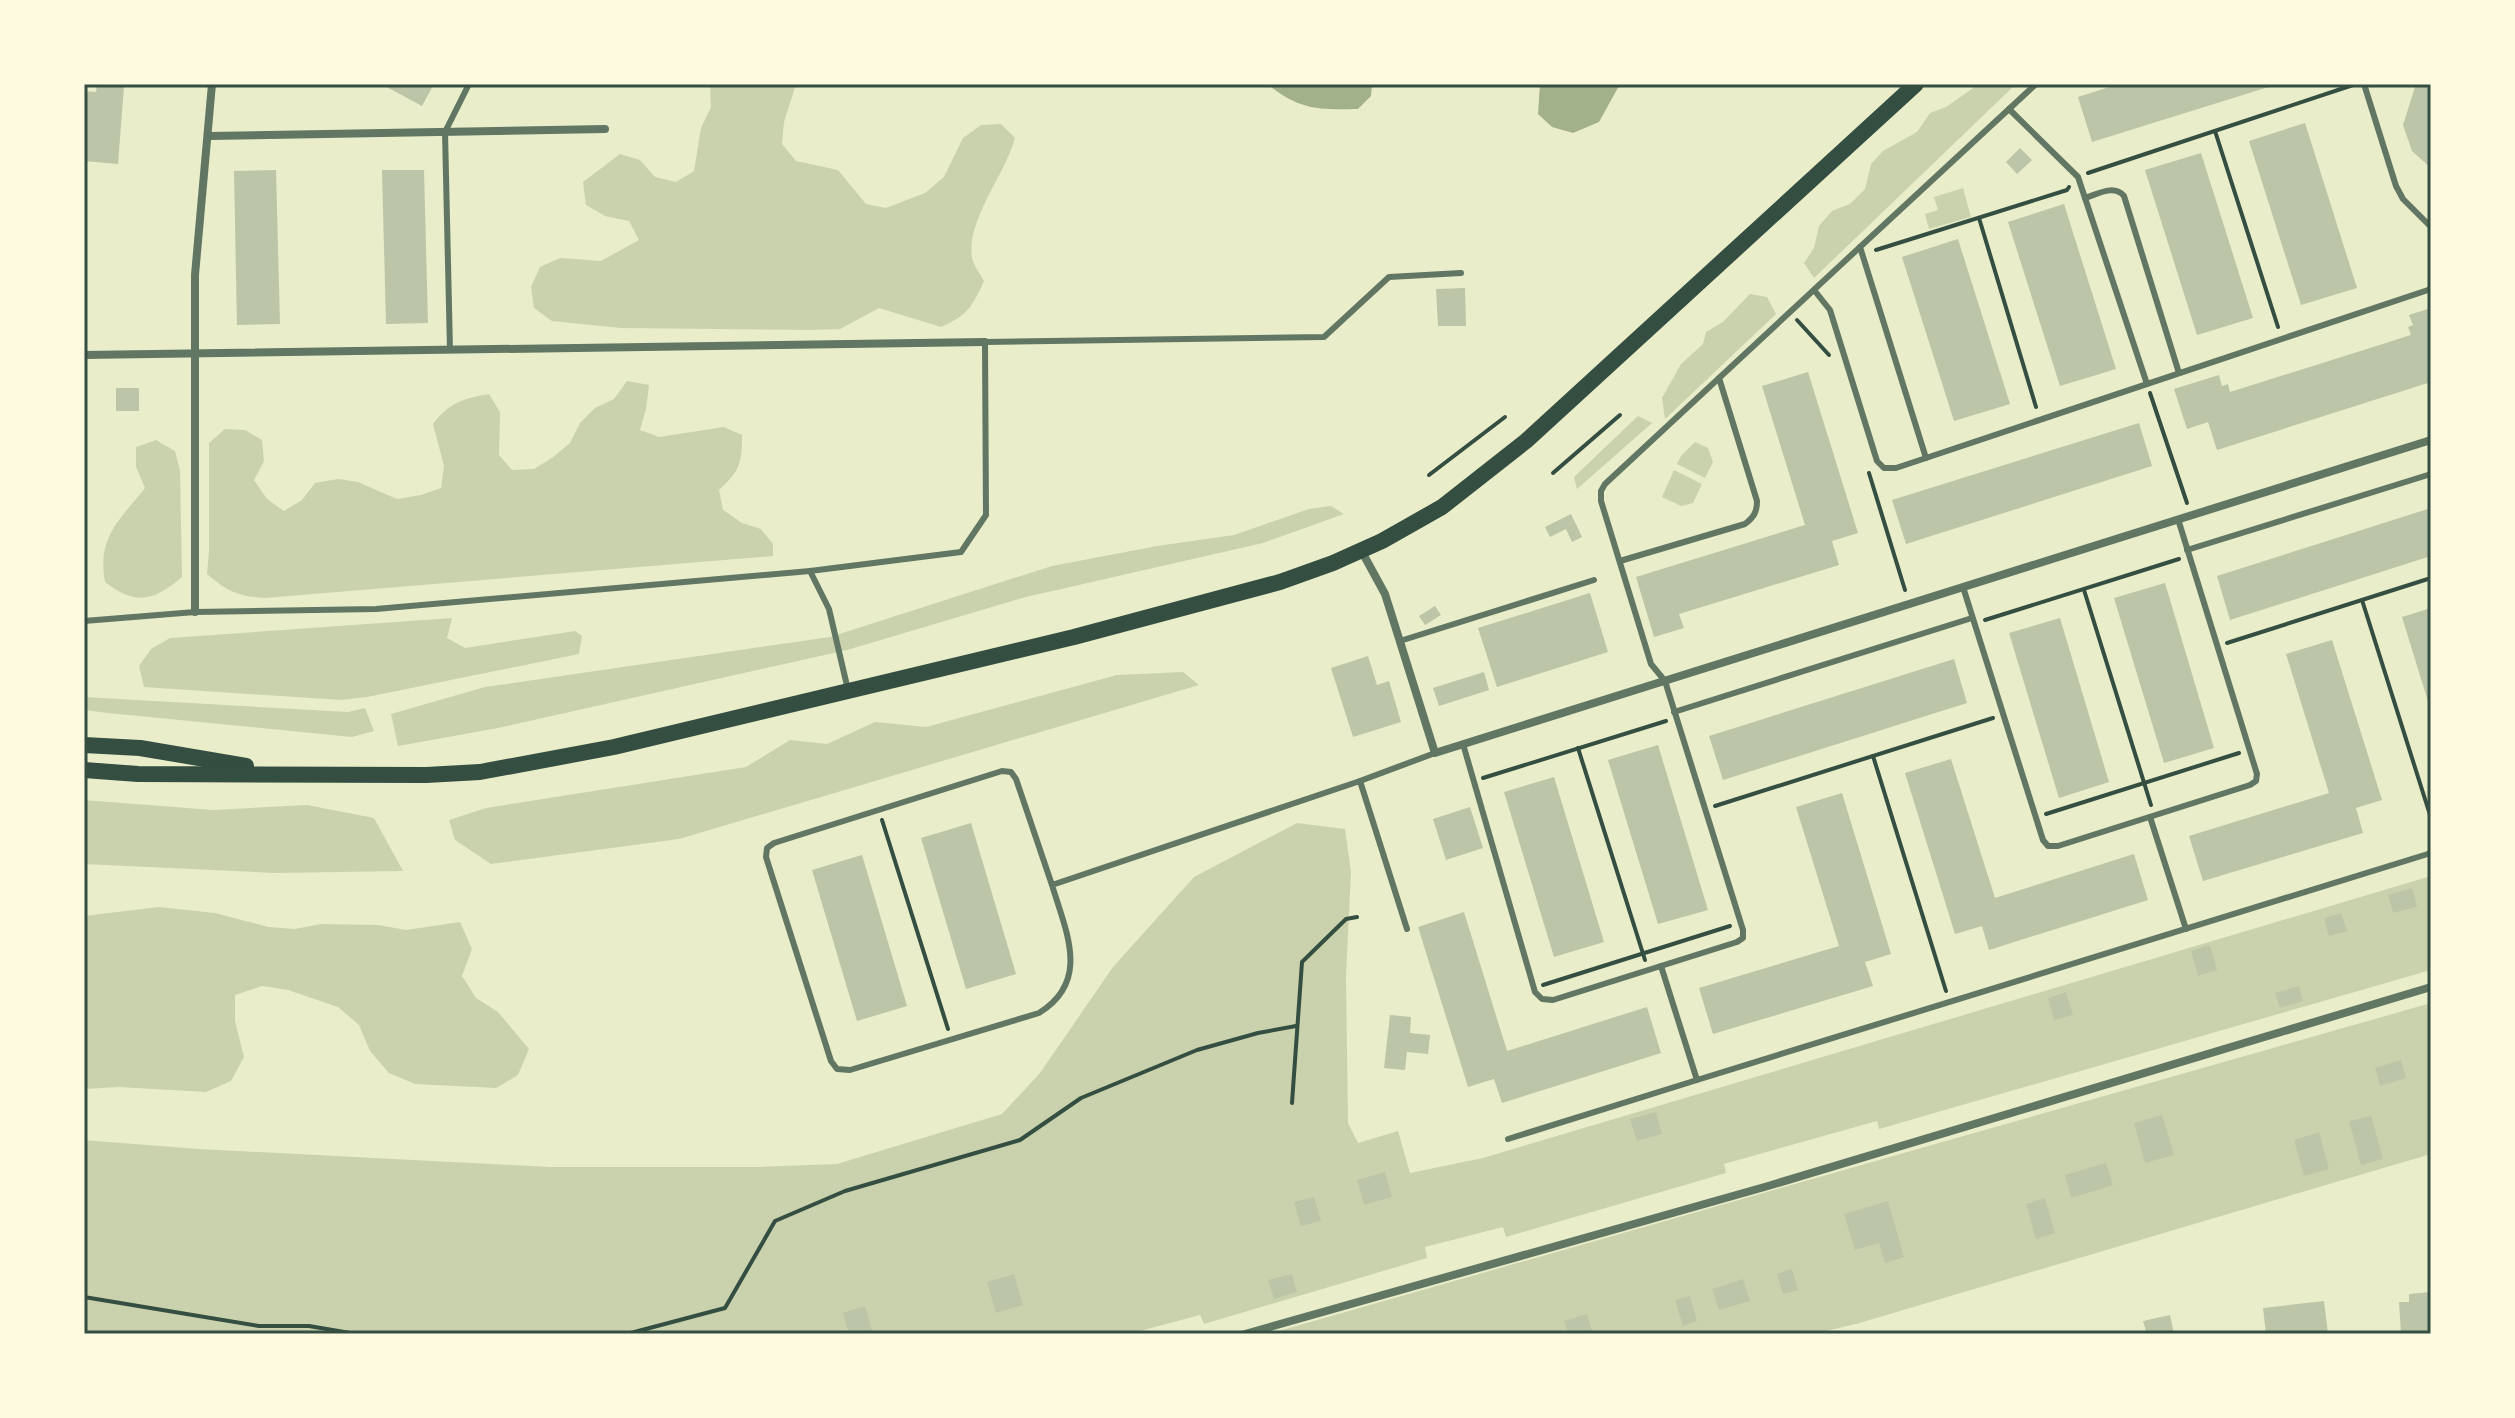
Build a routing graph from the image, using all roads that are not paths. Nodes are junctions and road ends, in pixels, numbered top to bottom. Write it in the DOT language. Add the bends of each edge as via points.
graph roads {
  1 [pos="212,84"];
  2 [pos="469,84"];
  3 [pos="1916,84"];
  4 [pos="2036,84"];
  5 [pos="2364,84"];
  6 [pos="2009,109"];
  7 [pos="605,129"];
  8 [pos="445,132"];
  9 [pos="209,136"];
  10 [pos="2085,198"];
  11 [pos="2431,227"];
  12 [pos="1862,251"];
  13 [pos="1461,273"];
  14 [pos="2431,289"];
  15 [pos="1814,290"];
  16 [pos="985,342"];
  17 [pos="450,350"];
  18 [pos="194,353"];
  19 [pos="84,355"];
  20 [pos="2179,373"];
  21 [pos="1719,378"];
  22 [pos="2147,384"];
  23 [pos="2431,440"];
  24 [pos="1926,458"];
  25 [pos="2431,474"];
  26 [pos="2178,519"];
  27 [pos="1361,550"];
  28 [pos="2188,553"];
  29 [pos="1620,561"];
  30 [pos="810,571"];
  31 [pos="1594,580"];
  32 [pos="1963,587"];
  33 [pos="195,612"];
  34 [pos="84,621"];
  35 [pos="1973,621"];
  36 [pos="1400,641"];
  37 [pos="1665,681"];
  38 [pos="848,690"];
  39 [pos="1675,715"];
  40 [pos="1463,744"];
  41 [pos="84,745"];
  42 [pos="1435,753"];
  43 [pos="84,770"];
  44 [pos="291,773"];
  45 [pos="1360,781"];
  46 [pos="2153,816"];
  47 [pos="2431,853"];
  48 [pos="1052,885"];
  49 [pos="1407,929"];
  50 [pos="2186,929"];
  51 [pos="1661,966"];
  52 [pos="2431,987"];
  53 [pos="1697,1080"];
  54 [pos="1508,1139"];
  55 [pos="1245,1334"];
  1 -- 9 [label="street"];
  2 -- 8 [label="lane"];
  3 -- 27 [label="main road" via="1526,441 1442,507"];
  4 -- 6 [label="lane"];
  5 -- 11 [label="lane" via="2396,186"];
  6 -- 10 [label="lane" via="2078,177"];
  6 -- 12 [label="lane"];
  7 -- 8 [label="street"];
  8 -- 9 [label="street"];
  8 -- 17 [label="lane"];
  9 -- 18 [label="street" via="195,275"];
  10 -- 20 [label="lane" via="2113,189 2124,196"];
  10 -- 22 [label="lane"];
  12 -- 15 [label="lane"];
  12 -- 24 [label="lane"];
  13 -- 16 [label="lane" via="1389,277 1324,337"];
  14 -- 20 [label="lane"];
  15 -- 21 [label="lane"];
  15 -- 24 [label="lane" via="1830,310 1877,461 1884,468 1896,468"];
  16 -- 17 [label="street"];
  16 -- 30 [label="lane" via="986,515 961,552"];
  17 -- 18 [label="street"];
  18 -- 19 [label="street"];
  18 -- 33 [label="street"];
  20 -- 22 [label="lane"];
  21 -- 29 [label="lane" via="1601,491"];
  21 -- 29 [label="lane" via="1757,501 1753,518"];
  22 -- 24 [label="lane"];
  23 -- 26 [label="street"];
  25 -- 28 [label="lane"];
  26 -- 28 [label="lane"];
  26 -- 32 [label="street"];
  27 -- 36 [label="street" via="1385,594"];
  27 -- 38 [label="main road" via="1265,586"];
  28 -- 46 [label="lane" via="2257,774 2250,785"];
  29 -- 37 [label="lane" via="1651,664"];
  30 -- 33 [label="lane" via="376,609"];
  30 -- 38 [label="lane" via="829,609"];
  31 -- 36 [label="lane"];
  32 -- 35 [label="lane"];
  32 -- 37 [label="street"];
  33 -- 34 [label="lane"];
  35 -- 39 [label="lane"];
  35 -- 46 [label="lane" via="2048,846"];
  36 -- 42 [label="street"];
  37 -- 39 [label="lane"];
  37 -- 40 [label="street"];
  38 -- 44 [label="main road" via="614,747 480,772"];
  39 -- 51 [label="lane" via="1743,938"];
  40 -- 42 [label="street"];
  40 -- 51 [label="lane" via="1534,988 1542,999"];
  41 -- 44 [label="main road" via="140,748"];
  42 -- 45 [label="lane"];
  43 -- 44 [label="main road"];
  45 -- 48 [label="lane"];
  45 -- 49 [label="lane"];
  46 -- 50 [label="lane"];
  47 -- 50 [label="lane"];
  48 -- 48 [label="lane" via="1011,772 767,848 837,1069 850,1070 1053,1005 1065,989 1072,953"];
  50 -- 53 [label="lane"];
  51 -- 53 [label="lane"];
  52 -- 55 [label="street" via="1768,1186"];
  53 -- 54 [label="lane"];
}
